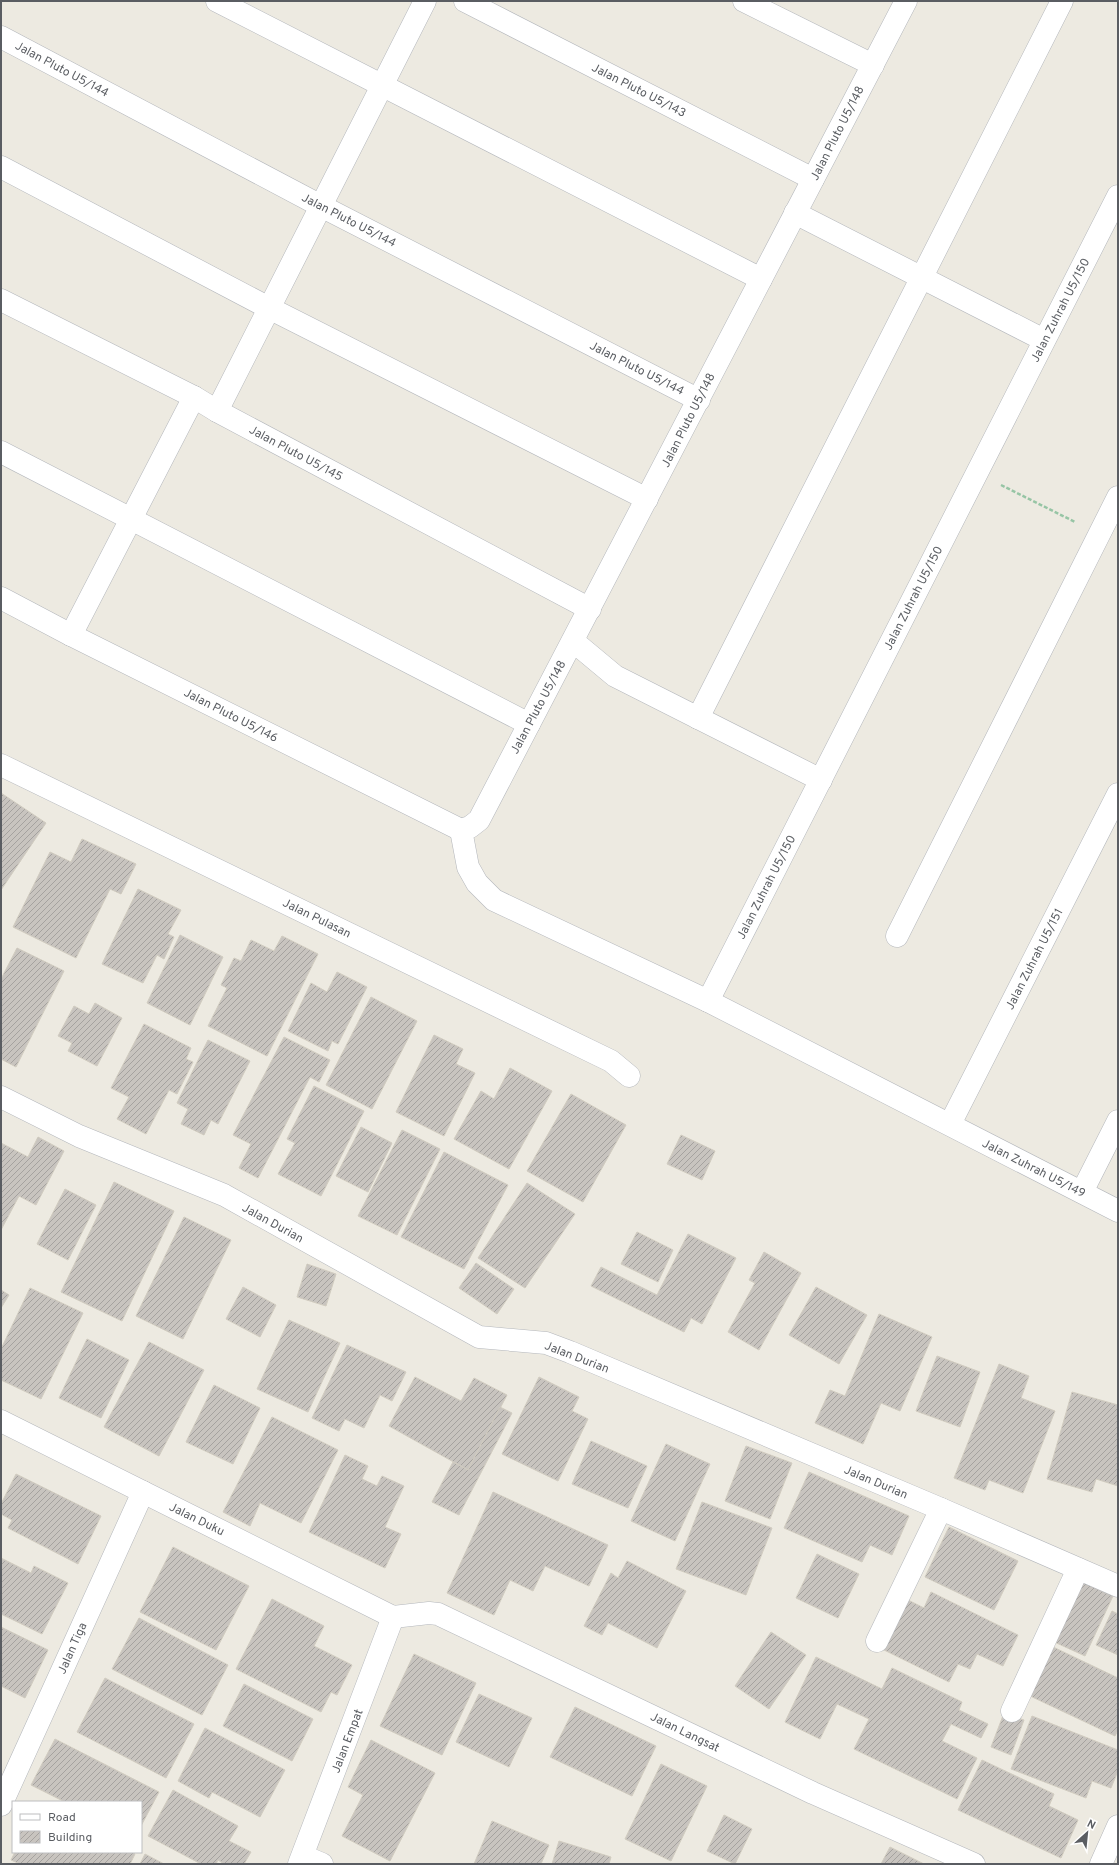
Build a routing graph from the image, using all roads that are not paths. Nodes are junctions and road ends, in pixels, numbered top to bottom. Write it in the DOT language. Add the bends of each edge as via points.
graph roads {
  1 [pos="217,1"];
  2 [pos="425,1"];
  3 [pos="465,1"];
  4 [pos="744,1"];
  5 [pos="906,1"];
  6 [pos="1062,1"];
  7 [pos="1,36"];
  8 [pos="872,65"];
  9 [pos="382,86"];
  10 [pos="1,167"];
  11 [pos="813,179"];
  12 [pos="1118,196"];
  13 [pos="321,206"];
  14 [pos="796,213"];
  15 [pos="923,277"];
  16 [pos="761,279"];
  17 [pos="1,300"];
  18 [pos="269,308"];
  19 [pos="1044,340"];
  20 [pos="194,397"];
  21 [pos="699,400"];
  22 [pos="217,411"];
  23 [pos="1,452"];
  24 [pos="1118,497"];
  25 [pos="647,499"];
  26 [pos="131,518"];
  27 [pos="1,598"];
  28 [pos="590,609"];
  29 [pos="71,635"];
  30 [pos="573,641"];
  31 [pos="698,718"];
  32 [pos="529,724"];
  33 [pos="1,765"];
  34 [pos="820,780"];
  35 [pos="1118,794"];
  36 [pos="461,830"];
  37 [pos="897,936"];
  38 [pos="708,1001"];
  39 [pos="630,1076"];
  40 [pos="1,1097"];
  41 [pos="1118,1121"];
  42 [pos="950,1124"];
  43 [pos="1082,1192"];
  44 [pos="1118,1211"];
  45 [pos="1,1421"];
  46 [pos="143,1492"];
  47 [pos="940,1509"];
  48 [pos="1078,1569"];
  49 [pos="1118,1586"];
  50 [pos="393,1617"];
  51 [pos="877,1641"];
  52 [pos="1012,1711"];
  53 [pos="1,1804"];
  54 [pos="1118,1826"];
  55 [pos="308,1861"];
  56 [pos="1108,1861"];
  57 [pos="974,1864"];
  1 -- 9 [label="street"];
  2 -- 9 [label="street"];
  3 -- 11 [label="street, Jalan Pluto U5/143"];
  4 -- 8 [label="street"];
  5 -- 8 [label="street, Jalan Pluto U5/148"];
  6 -- 15 [label="street"];
  7 -- 13 [label="street, Jalan Pluto U5/144"];
  8 -- 11 [label="street, Jalan Pluto U5/148"];
  9 -- 13 [label="street"];
  9 -- 16 [label="street"];
  10 -- 18 [label="street"];
  11 -- 14 [label="street, Jalan Pluto U5/148"];
  12 -- 19 [label="street, Jalan Zuhrah U5/150"];
  13 -- 18 [label="street"];
  13 -- 21 [label="street, Jalan Pluto U5/144"];
  14 -- 15 [label="street"];
  14 -- 16 [label="street, Jalan Pluto U5/148"];
  15 -- 19 [label="street"];
  15 -- 31 [label="street"];
  16 -- 21 [label="street, Jalan Pluto U5/148"];
  17 -- 20 [label="street, Jalan Pluto U5/145"];
  18 -- 22 [label="street"];
  18 -- 25 [label="street"];
  19 -- 34 [label="street, Jalan Zuhrah U5/150"];
  20 -- 22 [label="street, Jalan Pluto U5/145"];
  20 -- 26 [label="street"];
  21 -- 25 [label="street, Jalan Pluto U5/148"];
  22 -- 28 [label="street, Jalan Pluto U5/145"];
  23 -- 26 [label="street"];
  24 -- 37 [label="street"];
  25 -- 28 [label="street, Jalan Pluto U5/148"];
  26 -- 29 [label="street"];
  26 -- 32 [label="street"];
  27 -- 29 [label="street, Jalan Pluto U5/146"];
  28 -- 30 [label="street, Jalan Pluto U5/148"];
  29 -- 36 [label="street, Jalan Pluto U5/146"];
  30 -- 31 [label="street" via="615,676"];
  30 -- 32 [label="street, Jalan Pluto U5/148"];
  31 -- 34 [label="street"];
  32 -- 36 [label="street, Jalan Pluto U5/148" via="479,820 470,828"];
  33 -- 39 [label="street, Jalan Pulasan" via="611,1061"];
  34 -- 38 [label="street, Jalan Zuhrah U5/150"];
  35 -- 42 [label="street, Jalan Zuhrah U5/151"];
  36 -- 38 [label="street, Jalan Zuhrah U5/149" via="468,868 477,883 494,900"];
  38 -- 42 [label="street, Jalan Zuhrah U5/149"];
  40 -- 47 [label="street, Jalan Durian" via="79,1136 224,1195 480,1337 546,1343"];
  41 -- 43 [label="street"];
  42 -- 43 [label="street, Jalan Zuhrah U5/149"];
  43 -- 44 [label="street, Jalan Zuhrah U5/149"];
  45 -- 46 [label="street, Jalan Duku"];
  46 -- 50 [label="street, Jalan Duku"];
  46 -- 53 [label="street, Jalan Tiga"];
  47 -- 48 [label="street, Jalan Durian"];
  47 -- 51 [label="street"];
  48 -- 49 [label="street, Jalan Durian"];
  48 -- 52 [label="street"];
  50 -- 55 [label="street, Jalan Empat"];
  50 -- 57 [label="street, Jalan Langsat" via="438,1614 813,1793"];
  54 -- 56 [label="street"];
}
